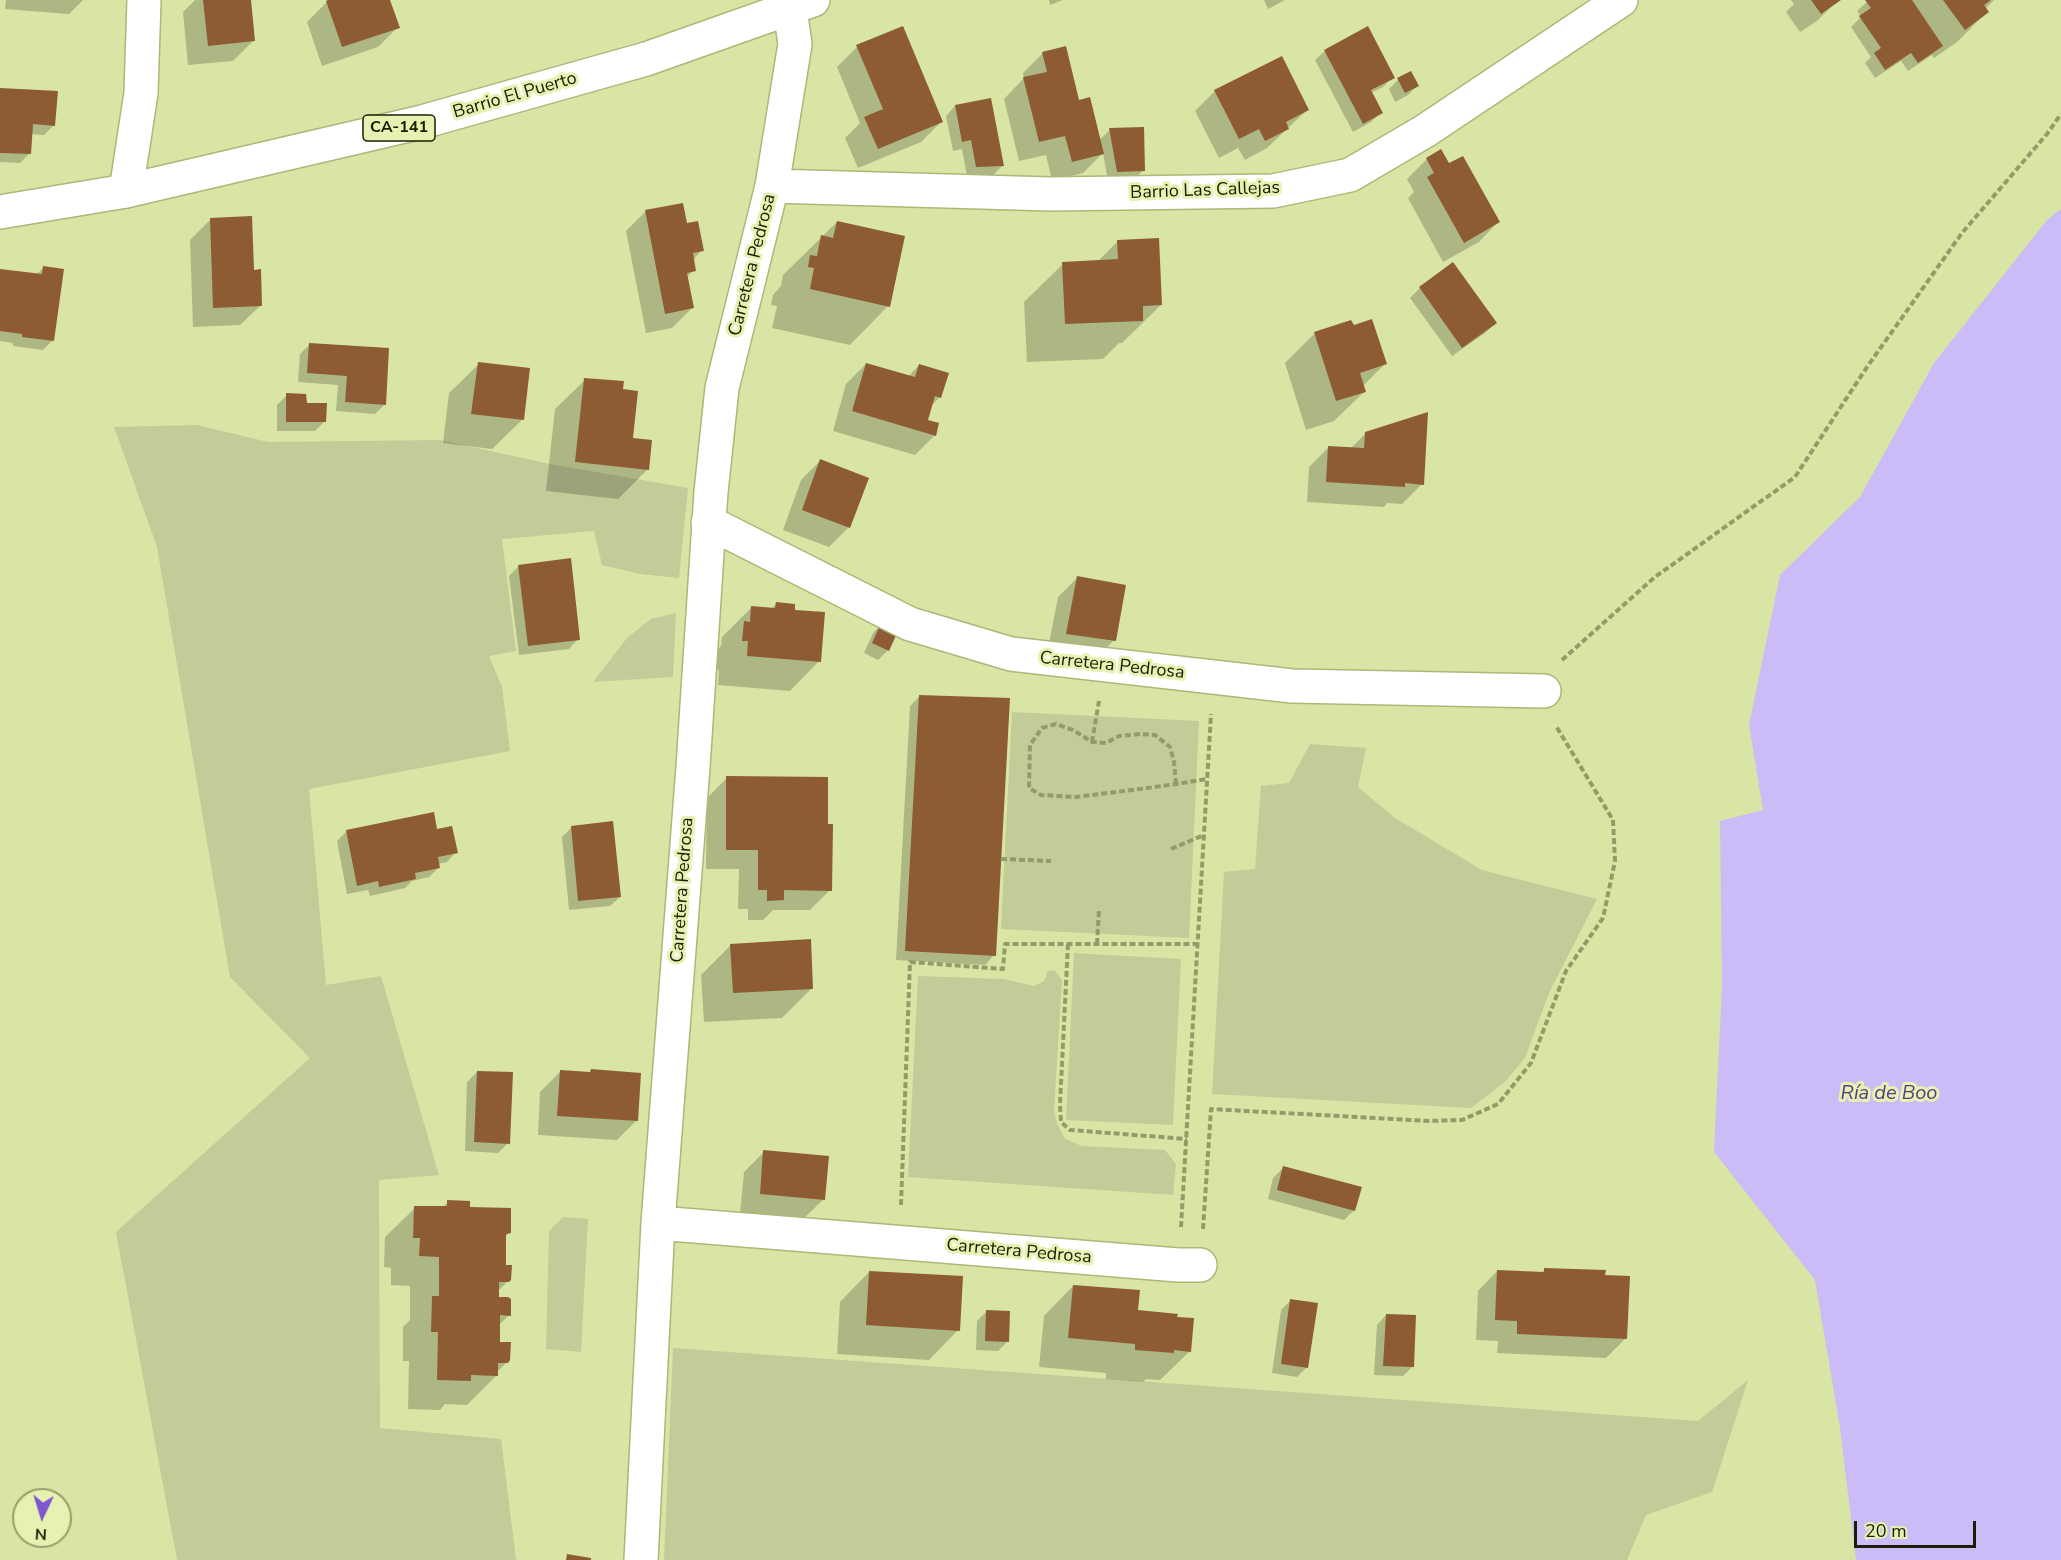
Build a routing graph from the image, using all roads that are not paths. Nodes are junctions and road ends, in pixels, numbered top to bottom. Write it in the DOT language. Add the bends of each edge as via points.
graph roads {
  1 [pos="144,0"];
  2 [pos="1622,0"];
  3 [pos="801,4"];
  4 [pos="772,186"];
  5 [pos="126,191"];
  6 [pos="0,212"];
  7 [pos="708,522"];
  8 [pos="1544,691"];
  9 [pos="658,1222"];
  10 [pos="1189,1265"];
  11 [pos="641,1560"];
  1 -- 5 [label="street" via="141,93"];
  2 -- 4 [label="street, Barrio Las Callejas" via="1425,131 1350,175 1273,191 1052,194"];
  3 -- 4 [label="street, Carretera Pedrosa"];
  3 -- 5 [label="street, Barrio El Puerto / CA-141" via="646,58 422,122"];
  4 -- 7 [label="street, Carretera Pedrosa" via="722,388"];
  5 -- 6 [label="street, Barrio El Puerto / CA-141"];
  7 -- 8 [label="street, Carretera Pedrosa" via="900,619 1011,654 1292,686"];
  7 -- 9 [label="street, Carretera Pedrosa"];
  9 -- 10 [label="street, Carretera Pedrosa"];
  9 -- 11 [label="street, Carretera Pedrosa"];
}
